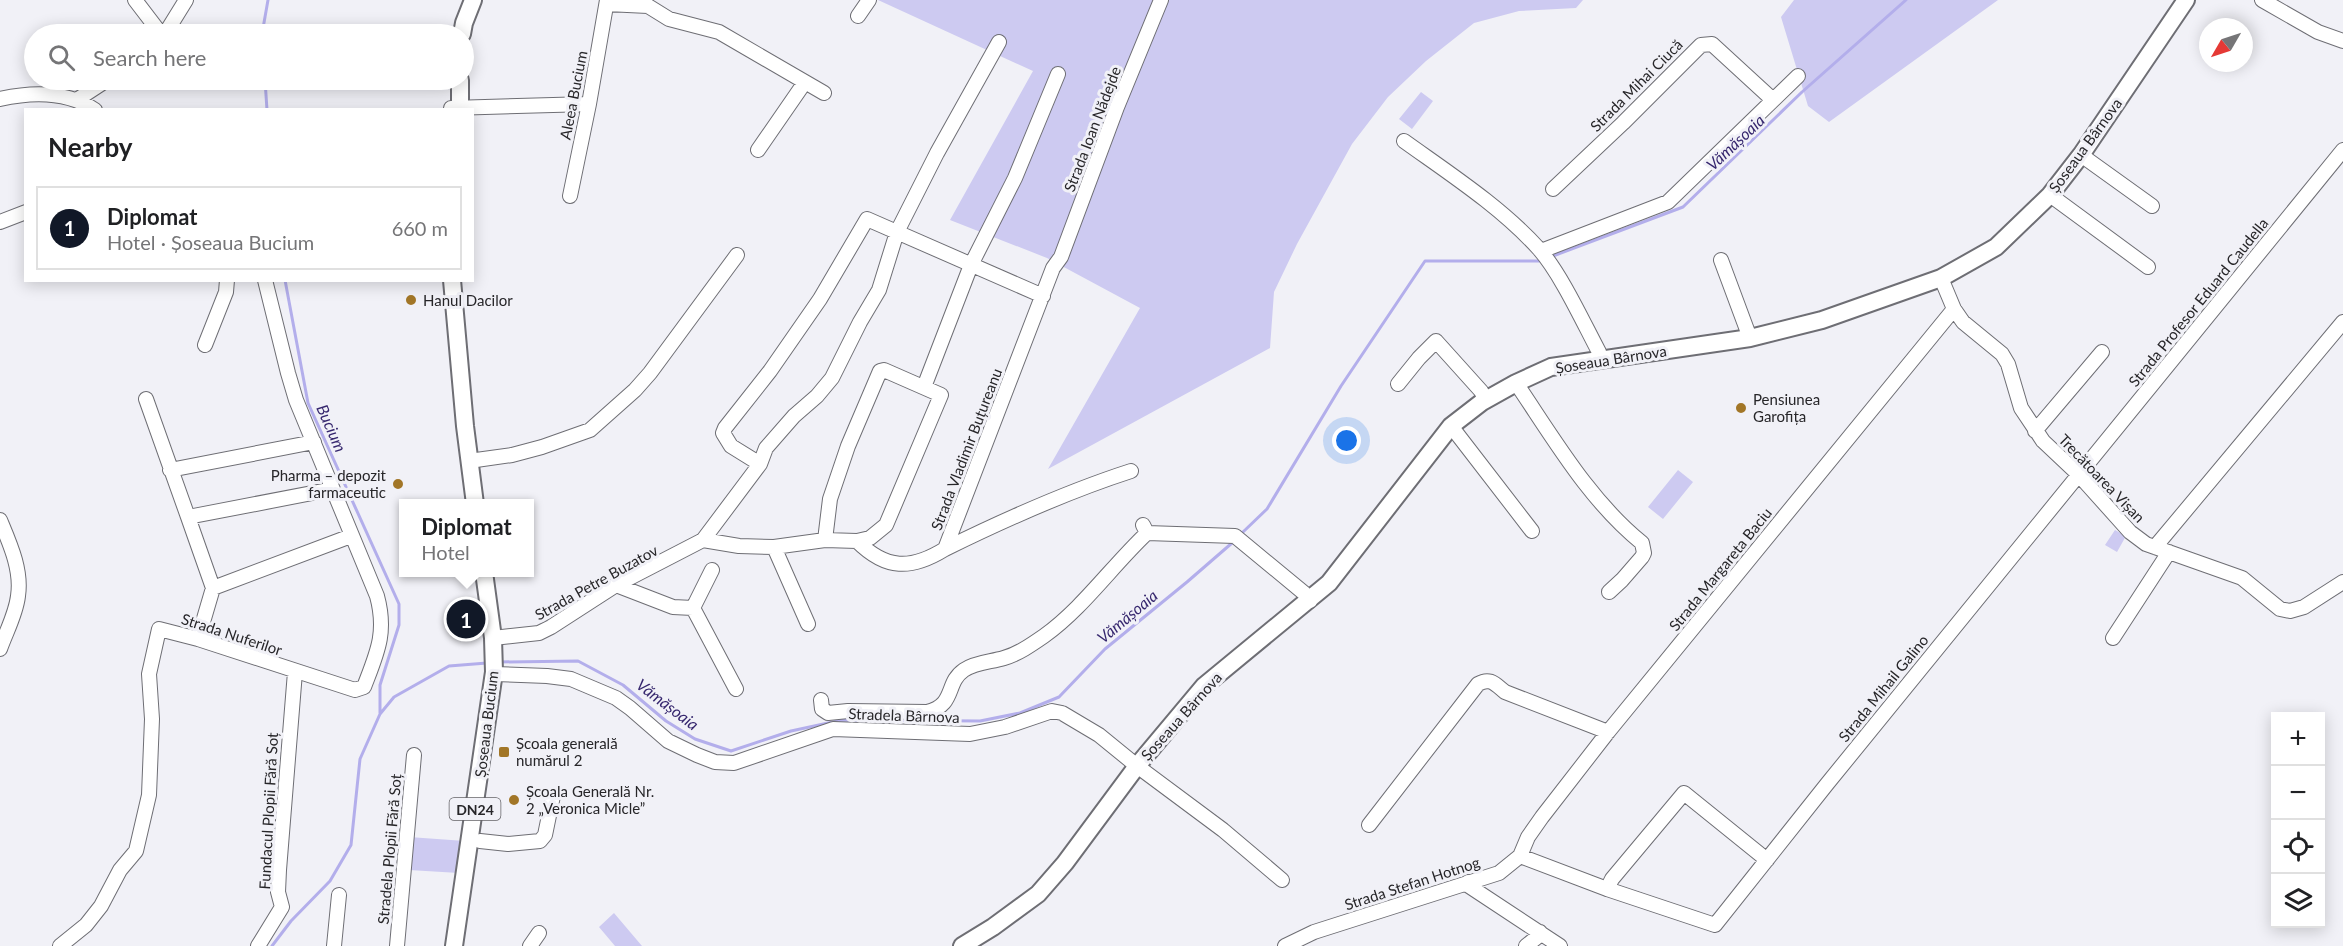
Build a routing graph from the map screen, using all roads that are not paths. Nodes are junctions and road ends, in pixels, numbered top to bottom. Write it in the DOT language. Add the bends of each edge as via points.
graph roads {
  1 [pos="135,0"];
  2 [pos="171,0"];
  3 [pos="462,0"];
  4 [pos="473,0"];
  5 [pos="870,0"];
  6 [pos="1161,0"];
  7 [pos="2186,0"];
  8 [pos="2262,0"];
  9 [pos="607,2"];
  10 [pos="183,6"];
  11 [pos="858,16"];
  12 [pos="155,24"];
  13 [pos="170,24"];
  14 [pos="456,24"];
  15 [pos="464,24"];
  16 [pos="2343,41"];
  17 [pos="999,42"];
  18 [pos="1058,74"];
  19 [pos="1798,76"];
  20 [pos="805,82"];
  21 [pos="92,90"];
  22 [pos="453,90"];
  23 [pos="459,90"];
  24 [pos="824,93"];
  25 [pos="0,99"];
  26 [pos="78,99"];
  27 [pos="1773,100"];
  28 [pos="590,104"];
  29 [pos="91,108"];
  30 [pos="456,108"];
  31 [pos="456,108"];
  32 [pos="474,108"];
  33 [pos="1404,141"];
  34 [pos="758,150"];
  35 [pos="2343,150"];
  36 [pos="2081,155"];
  37 [pos="1553,189"];
  38 [pos="2050,195"];
  39 [pos="570,196"];
  40 [pos="2152,206"];
  41 [pos="24,213"];
  42 [pos="0,222"];
  43 [pos="897,232"];
  44 [pos="1541,251"];
  45 [pos="737,255"];
  46 [pos="1721,260"];
  47 [pos="971,266"];
  48 [pos="2148,267"];
  49 [pos="1053,268"];
  50 [pos="1941,278"];
  51 [pos="227,282"];
  52 [pos="265,282"];
  53 [pos="452,282"];
  54 [pos="462,282"];
  55 [pos="1043,296"];
  56 [pos="1954,309"];
  57 [pos="2343,322"];
  58 [pos="1750,338"];
  59 [pos="205,345"];
  60 [pos="2102,352"];
  61 [pos="1599,359"];
  62 [pos="1516,383"];
  63 [pos="1398,384"];
  64 [pos="924,387"];
  65 [pos="146,399"];
  66 [pos="1486,400"];
  67 [pos="1451,426"];
  68 [pos="2035,431"];
  69 [pos="314,442"];
  70 [pos="474,460"];
  71 [pos="760,464"];
  72 [pos="170,470"];
  73 [pos="1131,471"];
  74 [pos="2078,474"];
  75 [pos="333,489"];
  76 [pos="475,499"];
  77 [pos="483,499"];
  78 [pos="188,517"];
  79 [pos="0,520"];
  80 [pos="1532,531"];
  81 [pos="351,536"];
  82 [pos="703,540"];
  83 [pos="825,540"];
  84 [pos="857,541"];
  85 [pos="774,547"];
  86 [pos="2155,548"];
  87 [pos="945,549"];
  88 [pos="2169,552"];
  89 [pos="712,570"];
  90 [pos="485,577"];
  91 [pos="493,577"];
  92 [pos="2343,582"];
  93 [pos="616,585"];
  94 [pos="213,588"];
  95 [pos="1609,592"];
  96 [pos="1310,601"];
  97 [pos="693,608"];
  98 [pos="808,624"];
  99 [pos="2112,638"];
  100 [pos="198,639"];
  101 [pos="498,642"];
  102 [pos="0,649"];
  103 [pos="295,672"];
  104 [pos="498,673"];
  105 [pos="735,690"];
  106 [pos="821,700"];
  107 [pos="1608,732"];
  108 [pos="414,755"];
  109 [pos="1137,766"];
  110 [pos="554,796"];
  111 [pos="1369,825"];
  112 [pos="480,841"];
  113 [pos="1520,856"];
  114 [pos="1767,860"];
  115 [pos="1282,880"];
  116 [pos="1468,882"];
  117 [pos="1607,889"];
  118 [pos="339,895"];
  119 [pos="1540,932"];
  120 [pos="539,933"];
  121 [pos="60,946"];
  122 [pos="258,946"];
  123 [pos="334,946"];
  124 [pos="397,946"];
  125 [pos="454,946"];
  126 [pos="464,946"];
  127 [pos="530,946"];
  128 [pos="962,946"];
  129 [pos="1285,946"];
  130 [pos="1526,946"];
  131 [pos="1560,946"];
  1 -- 12 [label="street"];
  2 -- 10 [label="street"];
  3 -- 14 [label="main road"];
  4 -- 15 [label="main road"];
  5 -- 11 [label="street"];
  6 -- 49 [label="street, Strada Ioan Nădejde" via="1061,257"];
  7 -- 36 [label="main road, Șoseaua Bârnova"];
  8 -- 16 [label="street" via="2318,32"];
  9 -- 20 [label="street" via="648,6 669,19 719,32"];
  9 -- 28 [label="street, Aleea Bucium"];
  10 -- 13 [label="street"];
  17 -- 43 [label="street"];
  18 -- 47 [label="street" via="1015,178"];
  19 -- 27 [label="street"];
  20 -- 24 [label="street"];
  20 -- 34 [label="street"];
  21 -- 26 [label="street"];
  22 -- 30 [label="main road"];
  23 -- 31 [label="main road"];
  25 -- 26 [label="street" via="37,95"];
  26 -- 29 [label="street"];
  27 -- 37 [label="street, Strada Mihai Ciucă" via="1712,44 1701,45"];
  27 -- 44 [label="street" via="1668,202"];
  28 -- 32 [label="street"];
  28 -- 39 [label="street, Aleea Bucium"];
  33 -- 44 [label="street" via="1503,215"];
  35 -- 74 [label="street, Strada Profesor Eduard Caudella"];
  36 -- 38 [label="main road, Șoseaua Bârnova"];
  36 -- 40 [label="street"];
  38 -- 48 [label="street"];
  38 -- 50 [label="main road, Șoseaua Bârnova" via="1996,247"];
  41 -- 42 [label="street"];
  43 -- 47 [label="street"];
  43 -- 71 [label="street" via="879,291 832,378 779,432 766,448"];
  43 -- 71 [label="street" via="867,219 820,299 771,371 725,428 723,433 731,446"];
  44 -- 61 [label="street" via="1576,308"];
  45 -- 70 [label="street" via="650,373 590,430 532,450"];
  46 -- 58 [label="street"];
  47 -- 55 [label="street"];
  47 -- 64 [label="street"];
  49 -- 55 [label="street, Strada Vladimir Buțureanu"];
  50 -- 56 [label="street, Trecătoarea Vișan"];
  50 -- 58 [label="main road, Șoseaua Bârnova" via="1822,320"];
  51 -- 59 [label="street"];
  52 -- 69 [label="street" via="288,373"];
  53 -- 70 [label="main road" via="457,347"];
  54 -- 70 [label="main road"];
  55 -- 87 [label="street, Strada Vladimir Buțureanu"];
  56 -- 68 [label="street, Trecătoarea Vișan" via="2008,364 2021,408"];
  56 -- 107 [label="street, Strada Margareta Baciu"];
  57 -- 86 [label="street"];
  58 -- 61 [label="main road, Șoseaua Bârnova"];
  60 -- 68 [label="street"];
  61 -- 62 [label="main road, Șoseaua Bârnova" via="1551,367"];
  62 -- 66 [label="main road, Șoseaua Bârnova"];
  62 -- 95 [label="street" via="1578,474 1618,522 1642,543 1642,557"];
  63 -- 66 [label="street" via="1436,341"];
  64 -- 83 [label="street" via="884,369 876,376 830,499"];
  64 -- 84 [label="street" via="941,395 886,525 870,538"];
  65 -- 72 [label="street"];
  66 -- 67 [label="main road, Șoseaua Bârnova"];
  67 -- 80 [label="street"];
  67 -- 96 [label="main road, Șoseaua Bârnova" via="1329,584"];
  68 -- 74 [label="street, Trecătoarea Vișan"];
  69 -- 72 [label="street"];
  69 -- 75 [label="street"];
  70 -- 76 [label="main road"];
  70 -- 77 [label="main road"];
  71 -- 82 [label="street"];
  72 -- 78 [label="street"];
  73 -- 87 [label="street" via="1078,488"];
  74 -- 86 [label="street, Trecătoarea Vișan" via="2130,532"];
  74 -- 114 [label="street, Strada Mihail Galino"];
  75 -- 78 [label="street"];
  75 -- 81 [label="street"];
  78 -- 94 [label="street"];
  79 -- 102 [label="street" via="14,556 19,585"];
  81 -- 94 [label="street"];
  81 -- 103 [label="street, Strada Nuferilor" via="383,618 382,635 364,687 355,690"];
  82 -- 85 [label="street"];
  82 -- 93 [label="street, Strada Petre Buzatov"];
  83 -- 84 [label="street"];
  83 -- 85 [label="street"];
  84 -- 87 [label="street, Strada Vladimir Buțureanu" via="880,559 905,565"];
  85 -- 98 [label="street"];
  86 -- 88 [label="street, Trecătoarea Vișan"];
  88 -- 92 [label="street, Trecătoarea Vișan" via="2242,578 2280,609 2290,611 2304,607"];
  88 -- 99 [label="street"];
  89 -- 97 [label="street"];
  90 -- 101 [label="main road, Șoseaua Bucium / DN24"];
  91 -- 101 [label="main road, Șoseaua Bucium / DN24"];
  93 -- 97 [label="street" via="673,607"];
  93 -- 101 [label="street, Strada Petre Buzatov" via="545,630"];
  94 -- 100 [label="street"];
  96 -- 106 [label="street" via="1235,536 1145,529 1086,597 1045,635 1019,652 962,671 946,703 936,710 828,713 822,710"];
  96 -- 109 [label="main road, Șoseaua Bârnova" via="1214,676"];
  97 -- 105 [label="street"];
  100 -- 103 [label="street, Strada Nuferilor"];
  100 -- 121 [label="street, Strada Nuferilor" via="159,629 149,675 149,795 136,851 86,925"];
  101 -- 104 [label="main road, Șoseaua Bucium / DN24"];
  103 -- 122 [label="street, Fundacul Plopii Fără Soț" via="279,870 282,907"];
  104 -- 109 [label="street, Stradela Bârnova" via="571,679 591,687 616,698 668,741 715,762 734,763 833,729 970,734 1052,711 1085,726"];
  104 -- 112 [label="main road, Șoseaua Bucium / DN24"];
  104 -- 125 [label="main road, Șoseaua Bucium / DN24"];
  107 -- 111 [label="street" via="1505,692 1492,681 1484,681"];
  107 -- 113 [label="street, Strada Margareta Baciu" via="1542,817"];
  108 -- 124 [label="street, Stradela Plopii Fără Soț"];
  109 -- 115 [label="street, Stradela Bârnova"];
  109 -- 128 [label="main road, Șoseaua Bârnova" via="1038,894"];
  110 -- 112 [label="street" via="540,841"];
  112 -- 126 [label="main road, Șoseaua Bucium / DN24"];
  113 -- 116 [label="street, Strada Stefan Hotnog" via="1499,873"];
  113 -- 117 [label="street"];
  114 -- 117 [label="street, Strada Mihail Galino" via="1715,925"];
  114 -- 117 [label="street" via="1684,793"];
  116 -- 119 [label="street"];
  116 -- 129 [label="street, Strada Stefan Hotnog" via="1314,932"];
  118 -- 123 [label="street"];
  119 -- 130 [label="street"];
  119 -- 131 [label="street"];
  120 -- 127 [label="street"];
}
